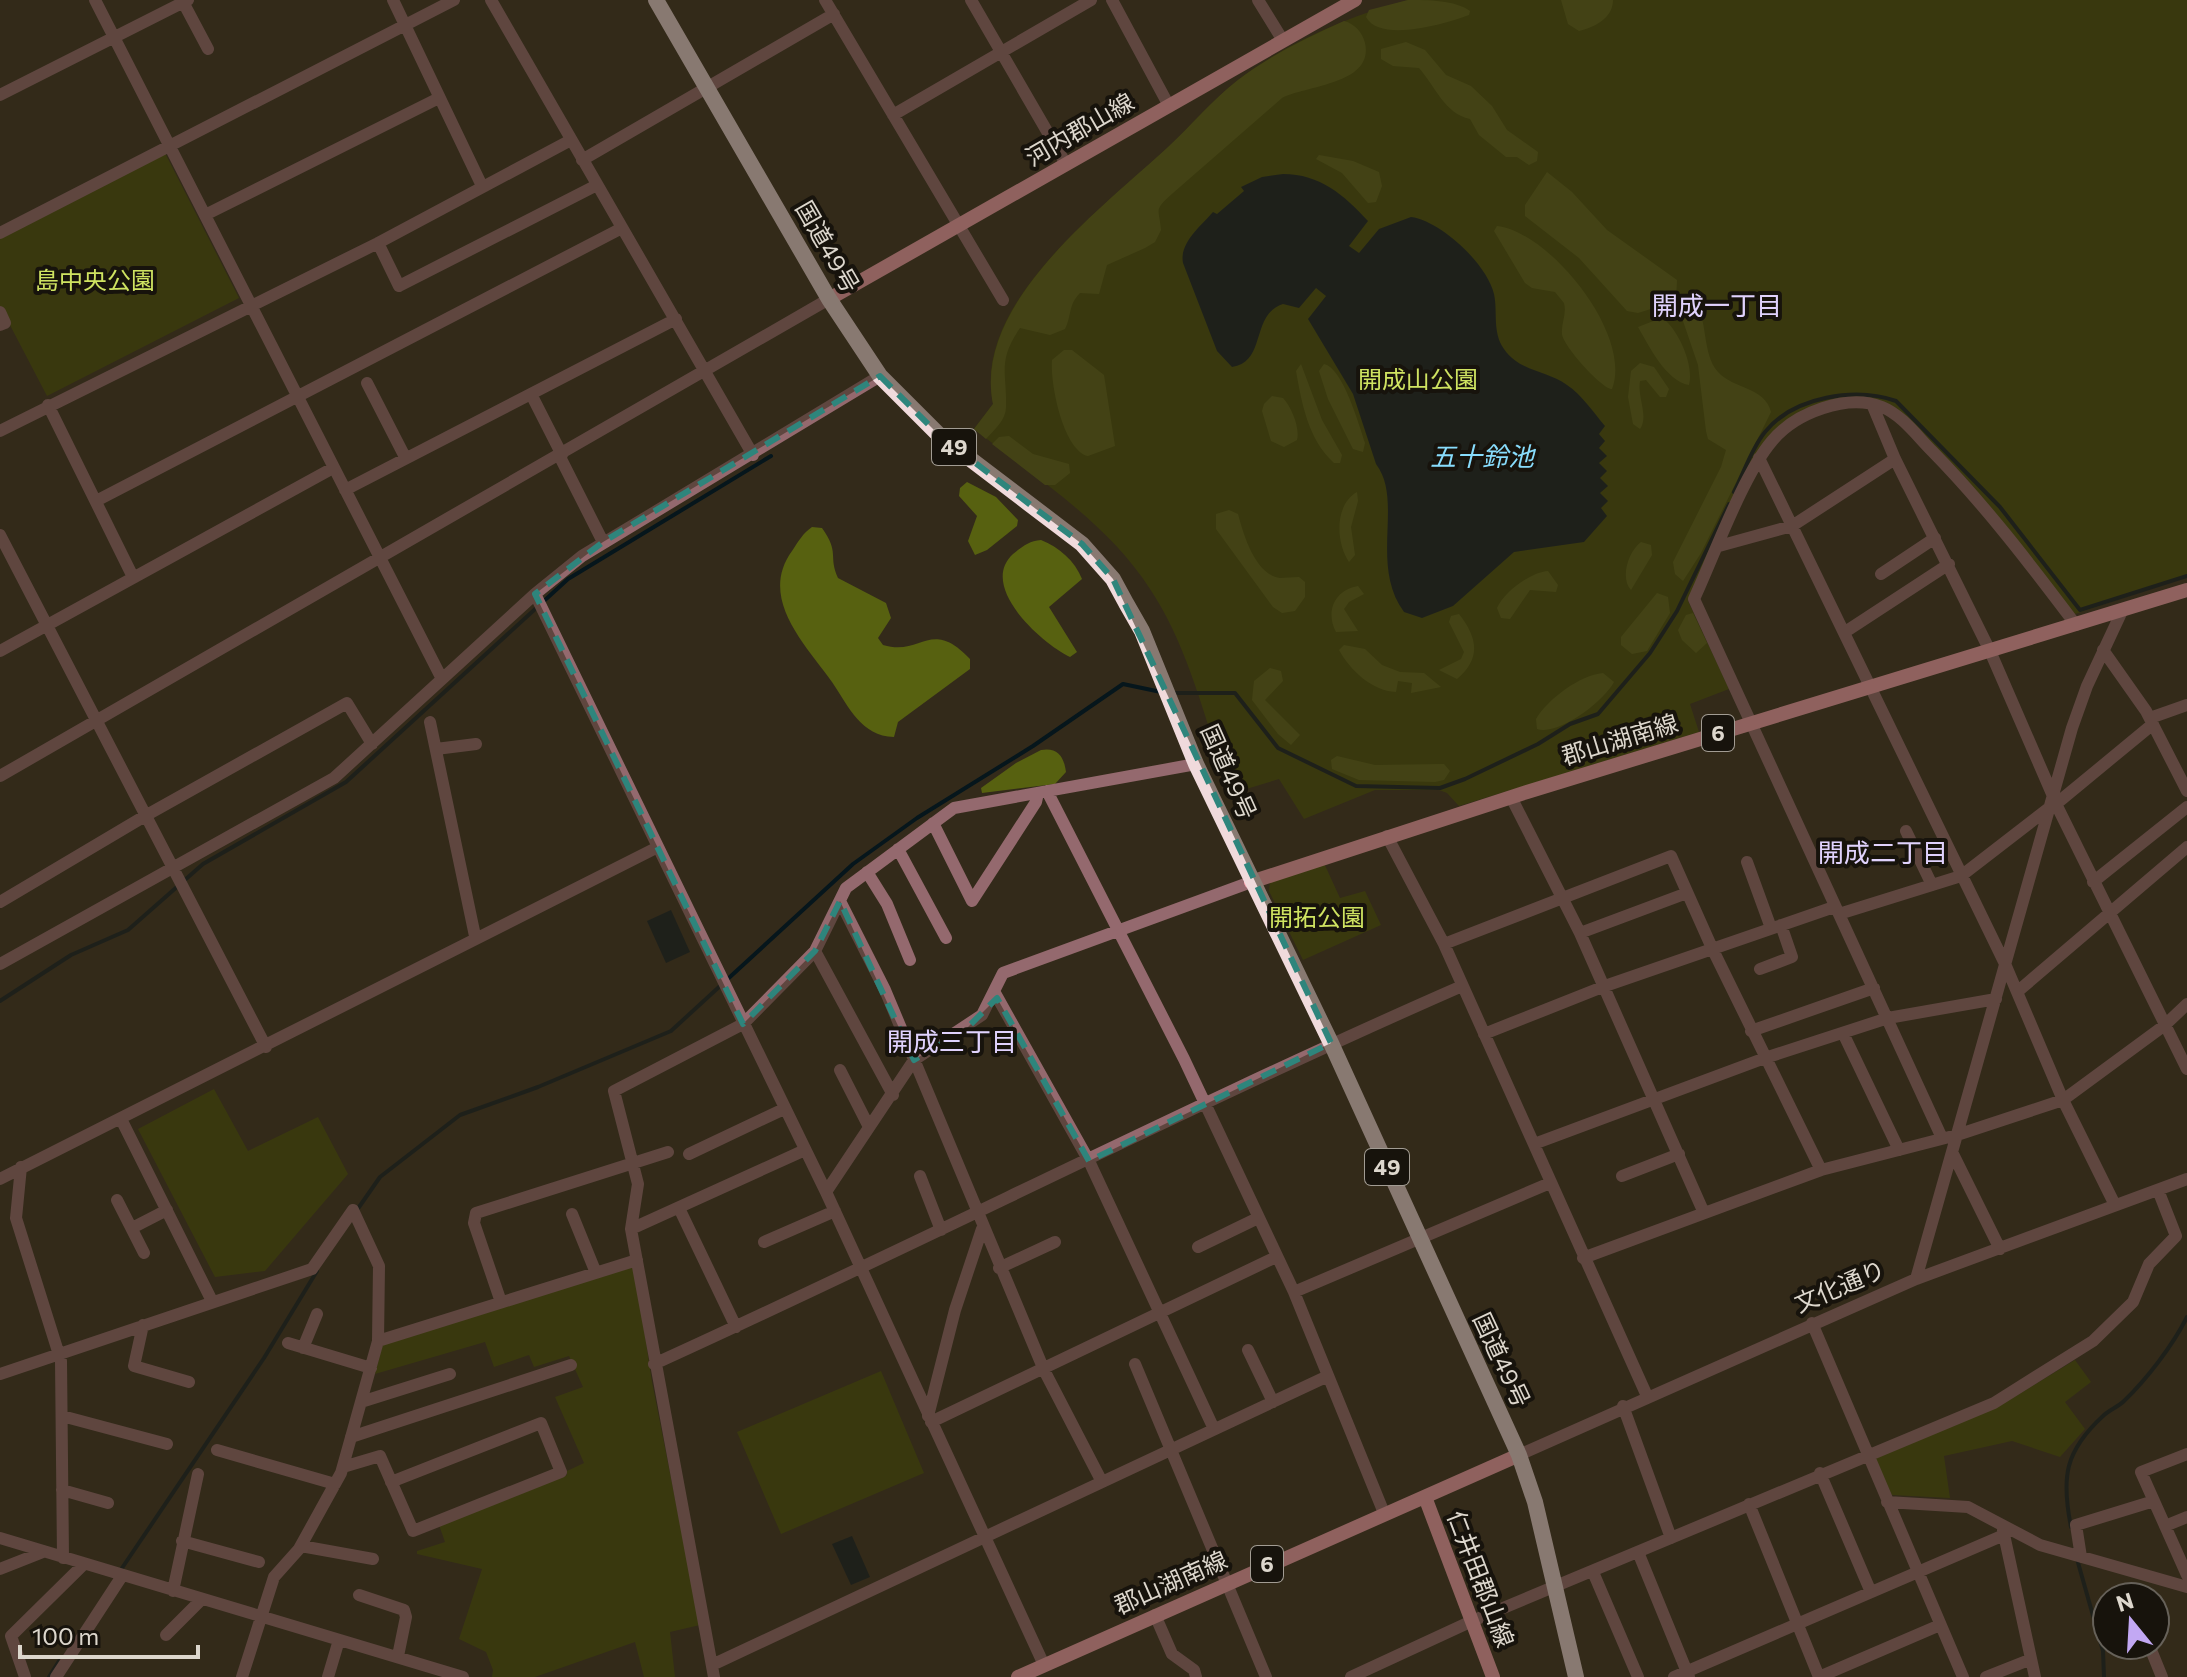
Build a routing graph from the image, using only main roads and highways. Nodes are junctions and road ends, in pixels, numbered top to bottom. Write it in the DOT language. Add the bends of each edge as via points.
graph roads {
  1 [pos="656,0"];
  2 [pos="1355,0"];
  3 [pos="829,299"];
  4 [pos="2187,590"];
  5 [pos="1251,882"];
  6 [pos="1519,1455"];
  7 [pos="1425,1497"];
  8 [pos="1018,1677"];
  9 [pos="1493,1677"];
  10 [pos="1576,1677"];
  1 -- 3 [label="highway, 国道49号 / 49"];
  2 -- 3 [label="main road, 河内郡山線"];
  3 -- 5 [label="highway, 国道49号 / 49" via="880,376 940,436 1082,544 1099,563 1142,631"];
  4 -- 5 [label="main road, 郡山湖南線 / 6"];
  5 -- 6 [label="highway, 国道49号 / 49" via="1331,1043"];
  6 -- 7 [label="main road, 郡山湖南線 / 6"];
  6 -- 10 [label="highway, 国道49号 / 49"];
  7 -- 8 [label="main road, 郡山湖南線 / 6"];
  7 -- 9 [label="main road, 仁井田郡山線"];
}
